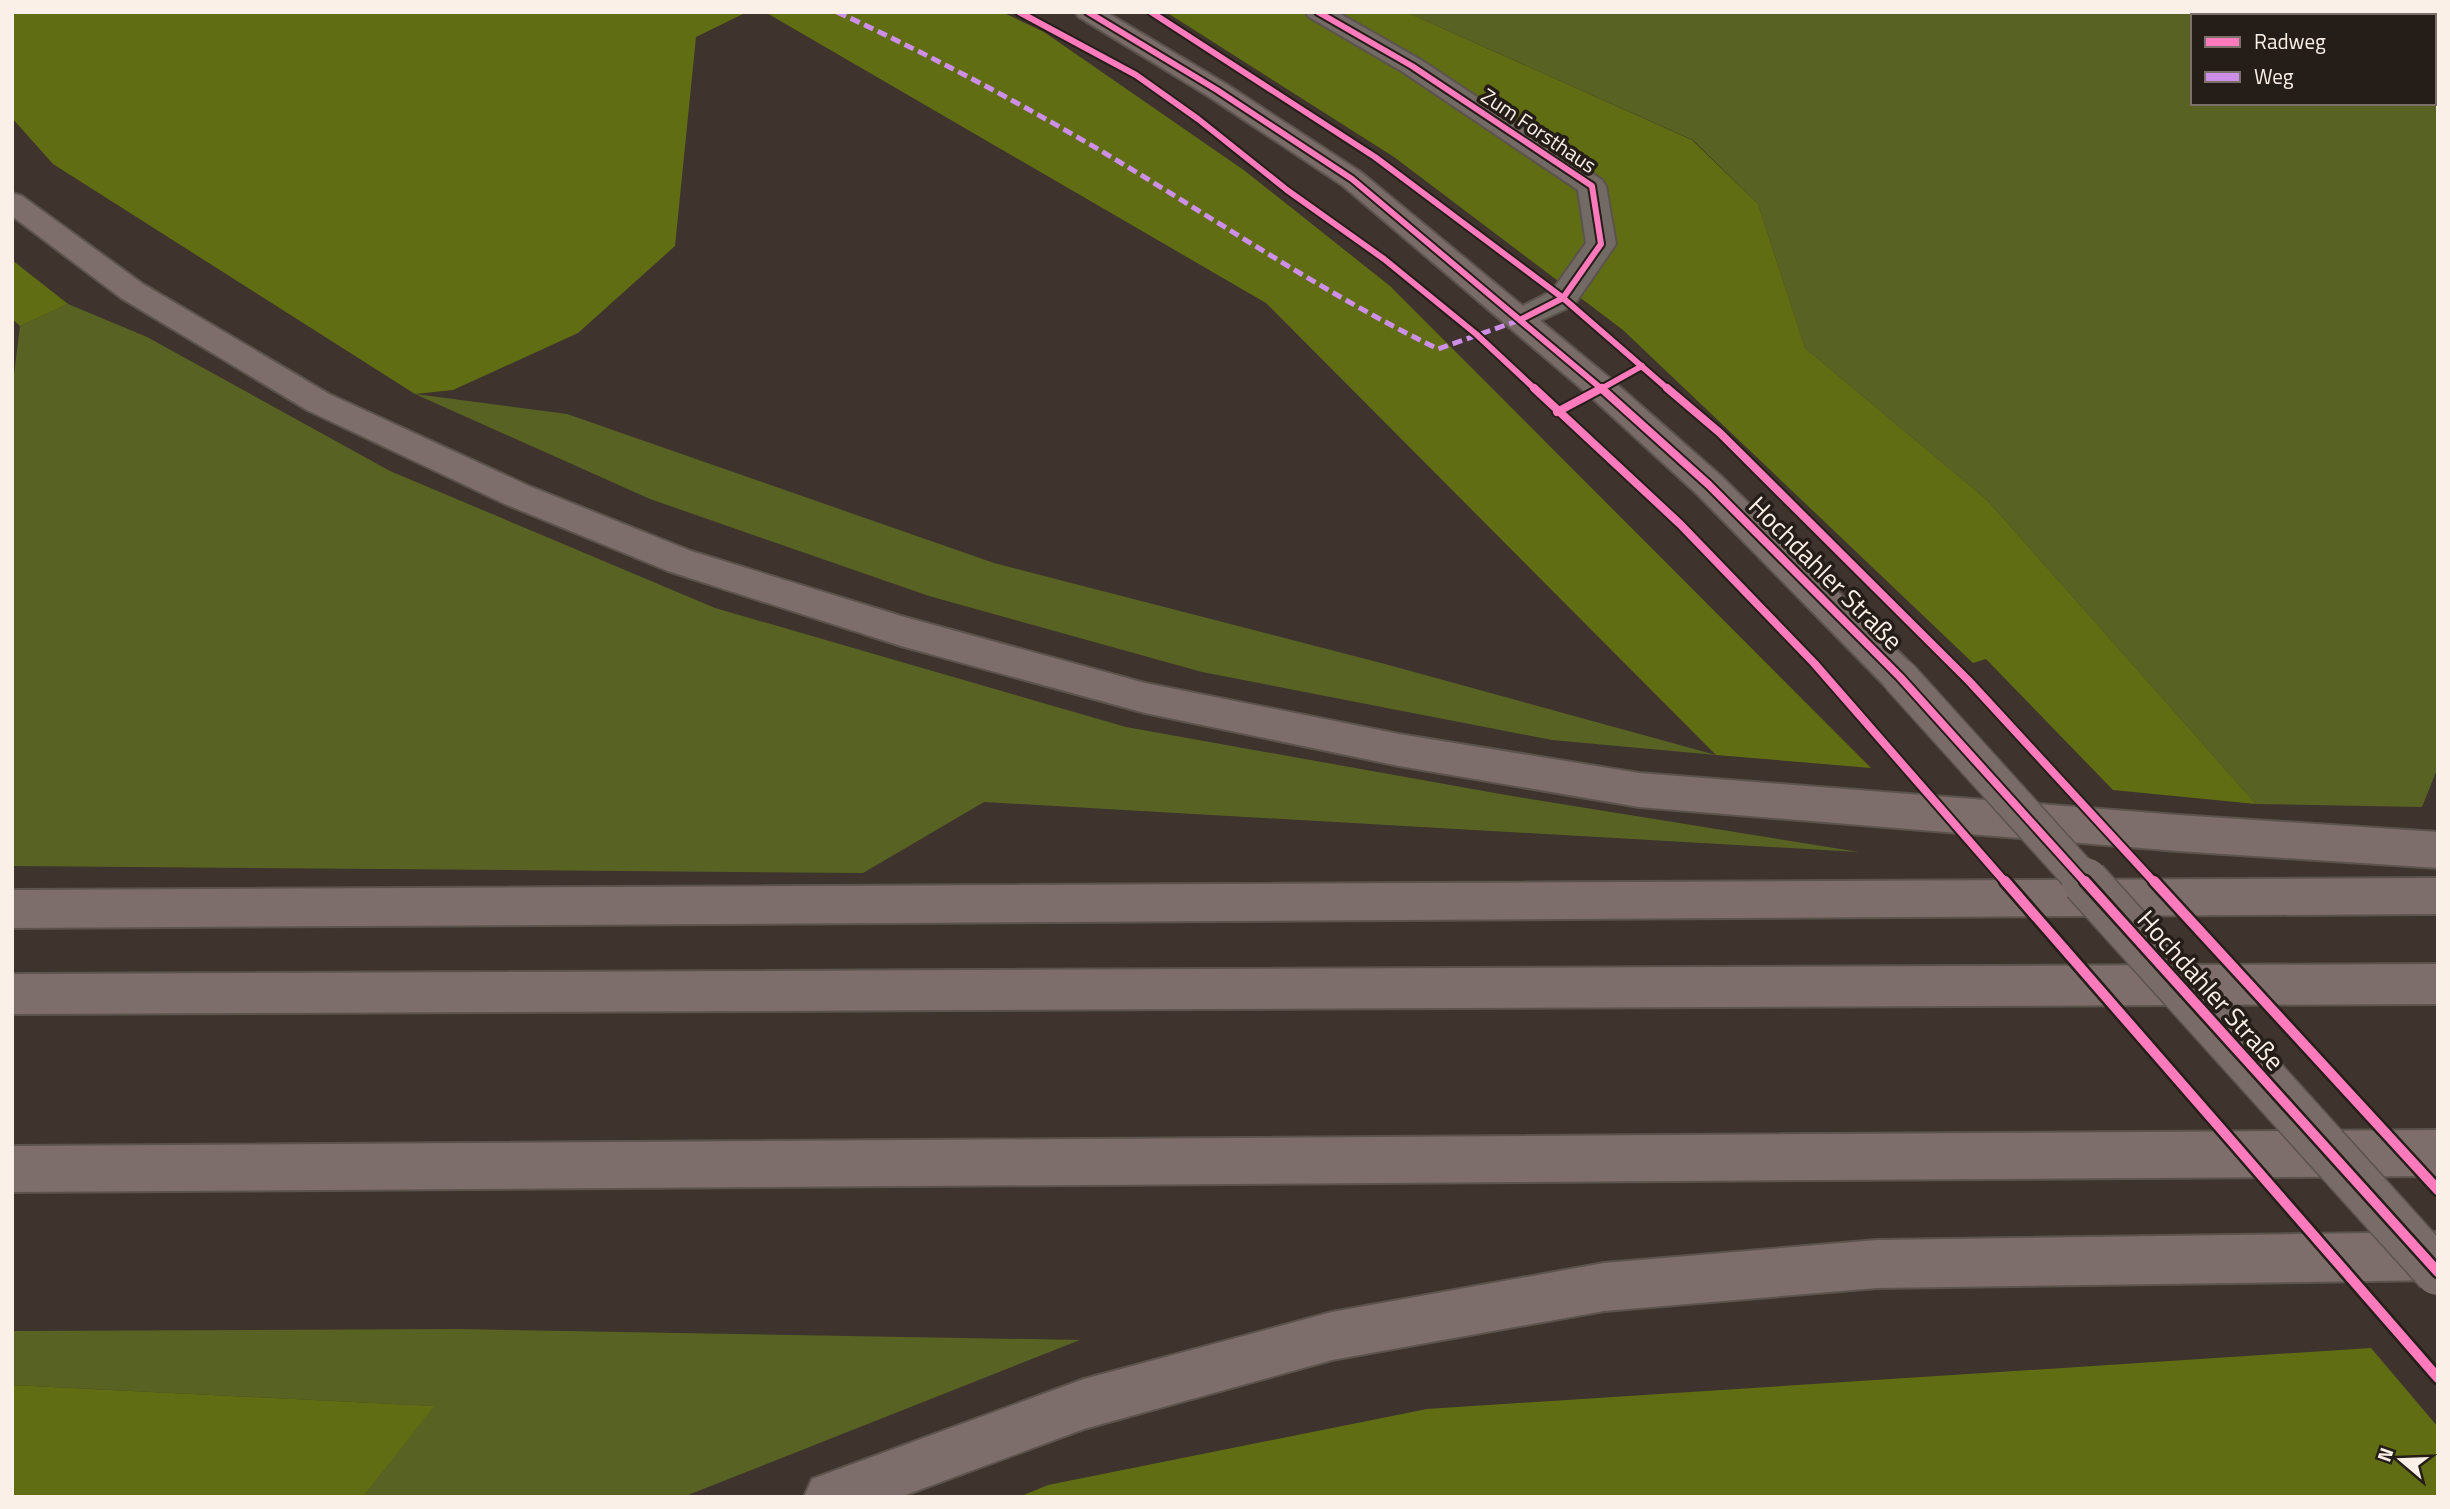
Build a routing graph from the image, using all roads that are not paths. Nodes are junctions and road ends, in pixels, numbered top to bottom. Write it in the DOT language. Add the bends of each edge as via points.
graph roads {
  1 [pos="1088,12"];
  2 [pos="1318,12"];
  3 [pos="12,202"];
  4 [pos="1520,320"];
  5 [pos="2438,850"];
  6 [pos="2438,896"];
  7 [pos="12,909"];
  8 [pos="2438,984"];
  9 [pos="12,994"];
  10 [pos="2438,1153"];
  11 [pos="12,1169"];
  12 [pos="2438,1256"];
  13 [pos="2438,1272"];
  14 [pos="830,1497"];
  1 -- 4 [label="main road, Hochdahler Straße" via="1352,179"];
  2 -- 4 [label="street, Zum Forsthaus" via="1412,66 1592,186 1601,244 1563,298"];
  3 -- 5 [label="highway" via="132,291 318,402 517,495 693,565 901,631 1145,698 1399,750 1639,790"];
  4 -- 13 [label="main road, Hochdahler Straße, bridge" via="1709,485 1900,677"];
  6 -- 7 [label="highway"];
  8 -- 9 [label="highway"];
  10 -- 11 [label="highway"];
  12 -- 14 [label="highway" via="1877,1264 1604,1287 1332,1336 1084,1404"];
}
